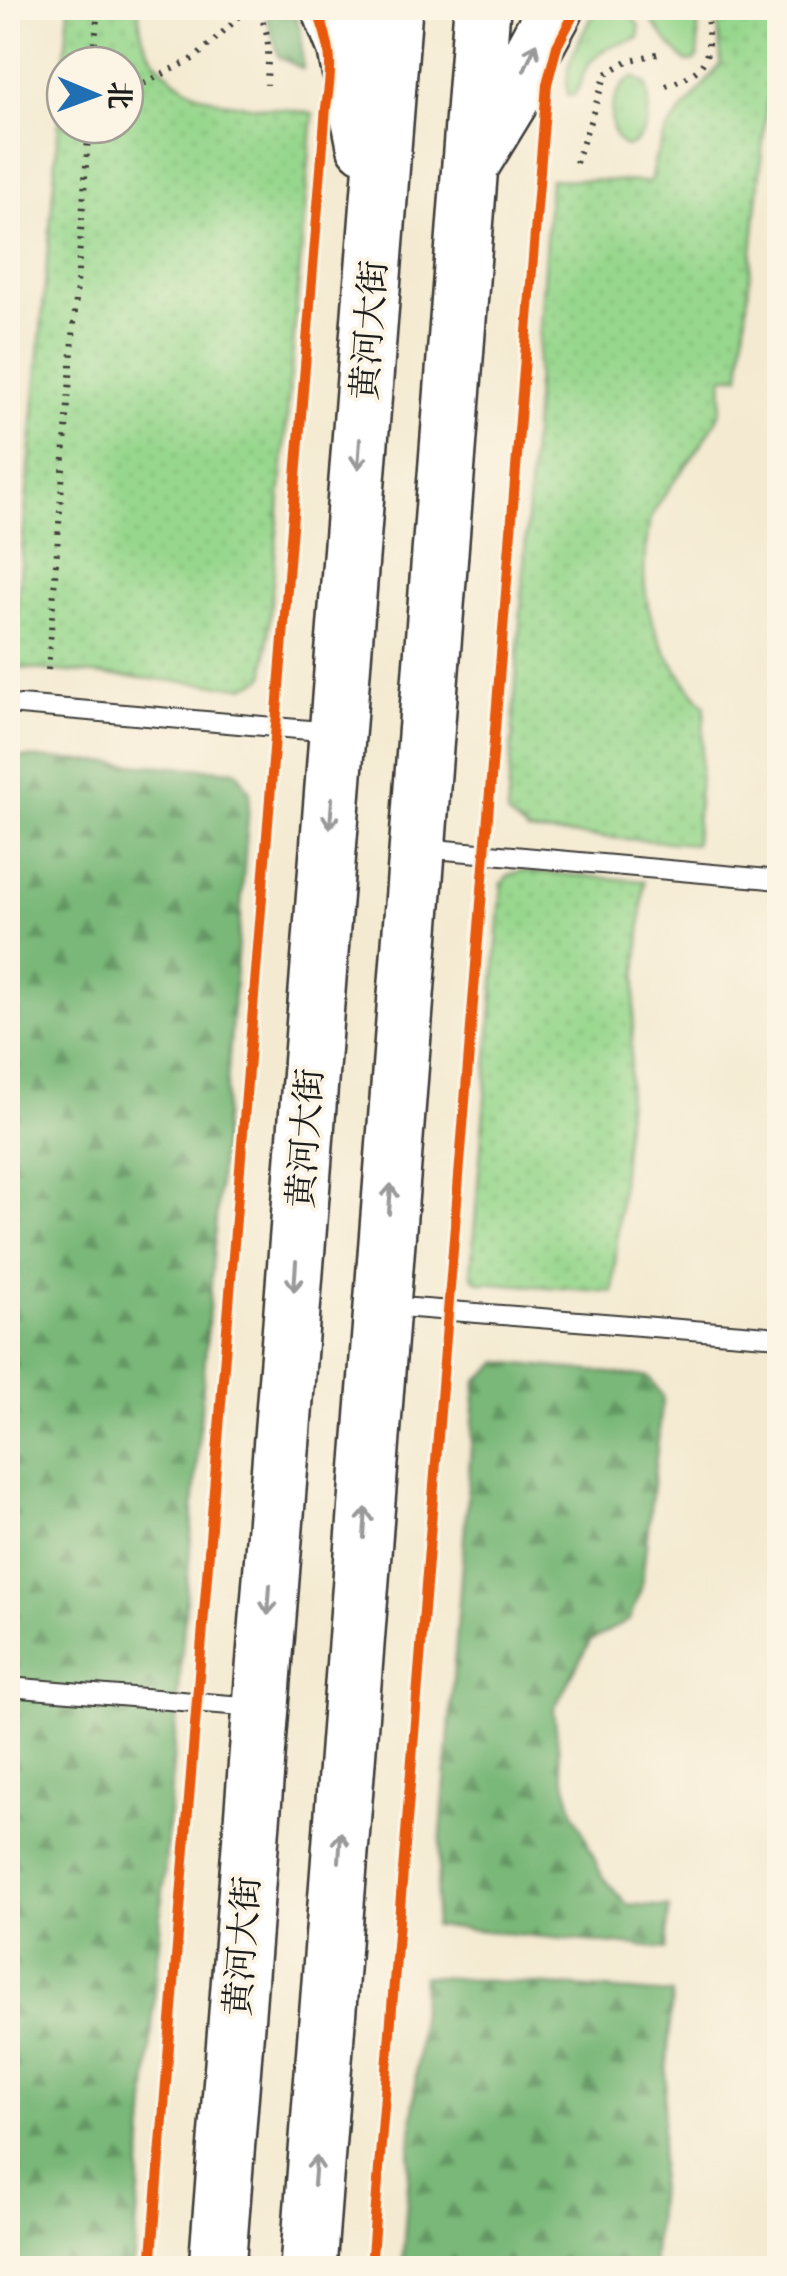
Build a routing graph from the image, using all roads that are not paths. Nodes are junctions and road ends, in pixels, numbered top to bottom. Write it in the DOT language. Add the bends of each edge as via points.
graph roads {
  1 [pos="330,8"];
  2 [pos="394,8"];
  3 [pos="482,8"];
  4 [pos="556,8"];
  5 [pos="470,166"];
  6 [pos="380,192"];
  7 [pos="20,705"];
  8 [pos="337,733"];
  9 [pos="417,848"];
  10 [pos="780,880"];
  11 [pos="382,1306"];
  12 [pos="780,1337"];
  13 [pos="8,1687"];
  14 [pos="261,1708"];
  15 [pos="217,2268"];
  16 [pos="308,2268"];
  1 -- 6 [label="main road"];
  2 -- 6 [label="main road, 黄河大街"];
  3 -- 5 [label="main road"];
  5 -- 4 [label="main road, one-way"];
  5 -- 9 [label="main road"];
  6 -- 8 [label="main road, 黄河大街, one-way"];
  7 -- 8 [label="lane"];
  8 -- 14 [label="main road, 黄河大街, one-way"];
  9 -- 10 [label="lane"];
  11 -- 9 [label="main road, one-way"];
  11 -- 12 [label="lane"];
  16 -- 11 [label="main road, one-way"];
  13 -- 14 [label="lane"];
  14 -- 15 [label="main road, 黄河大街"];
}
